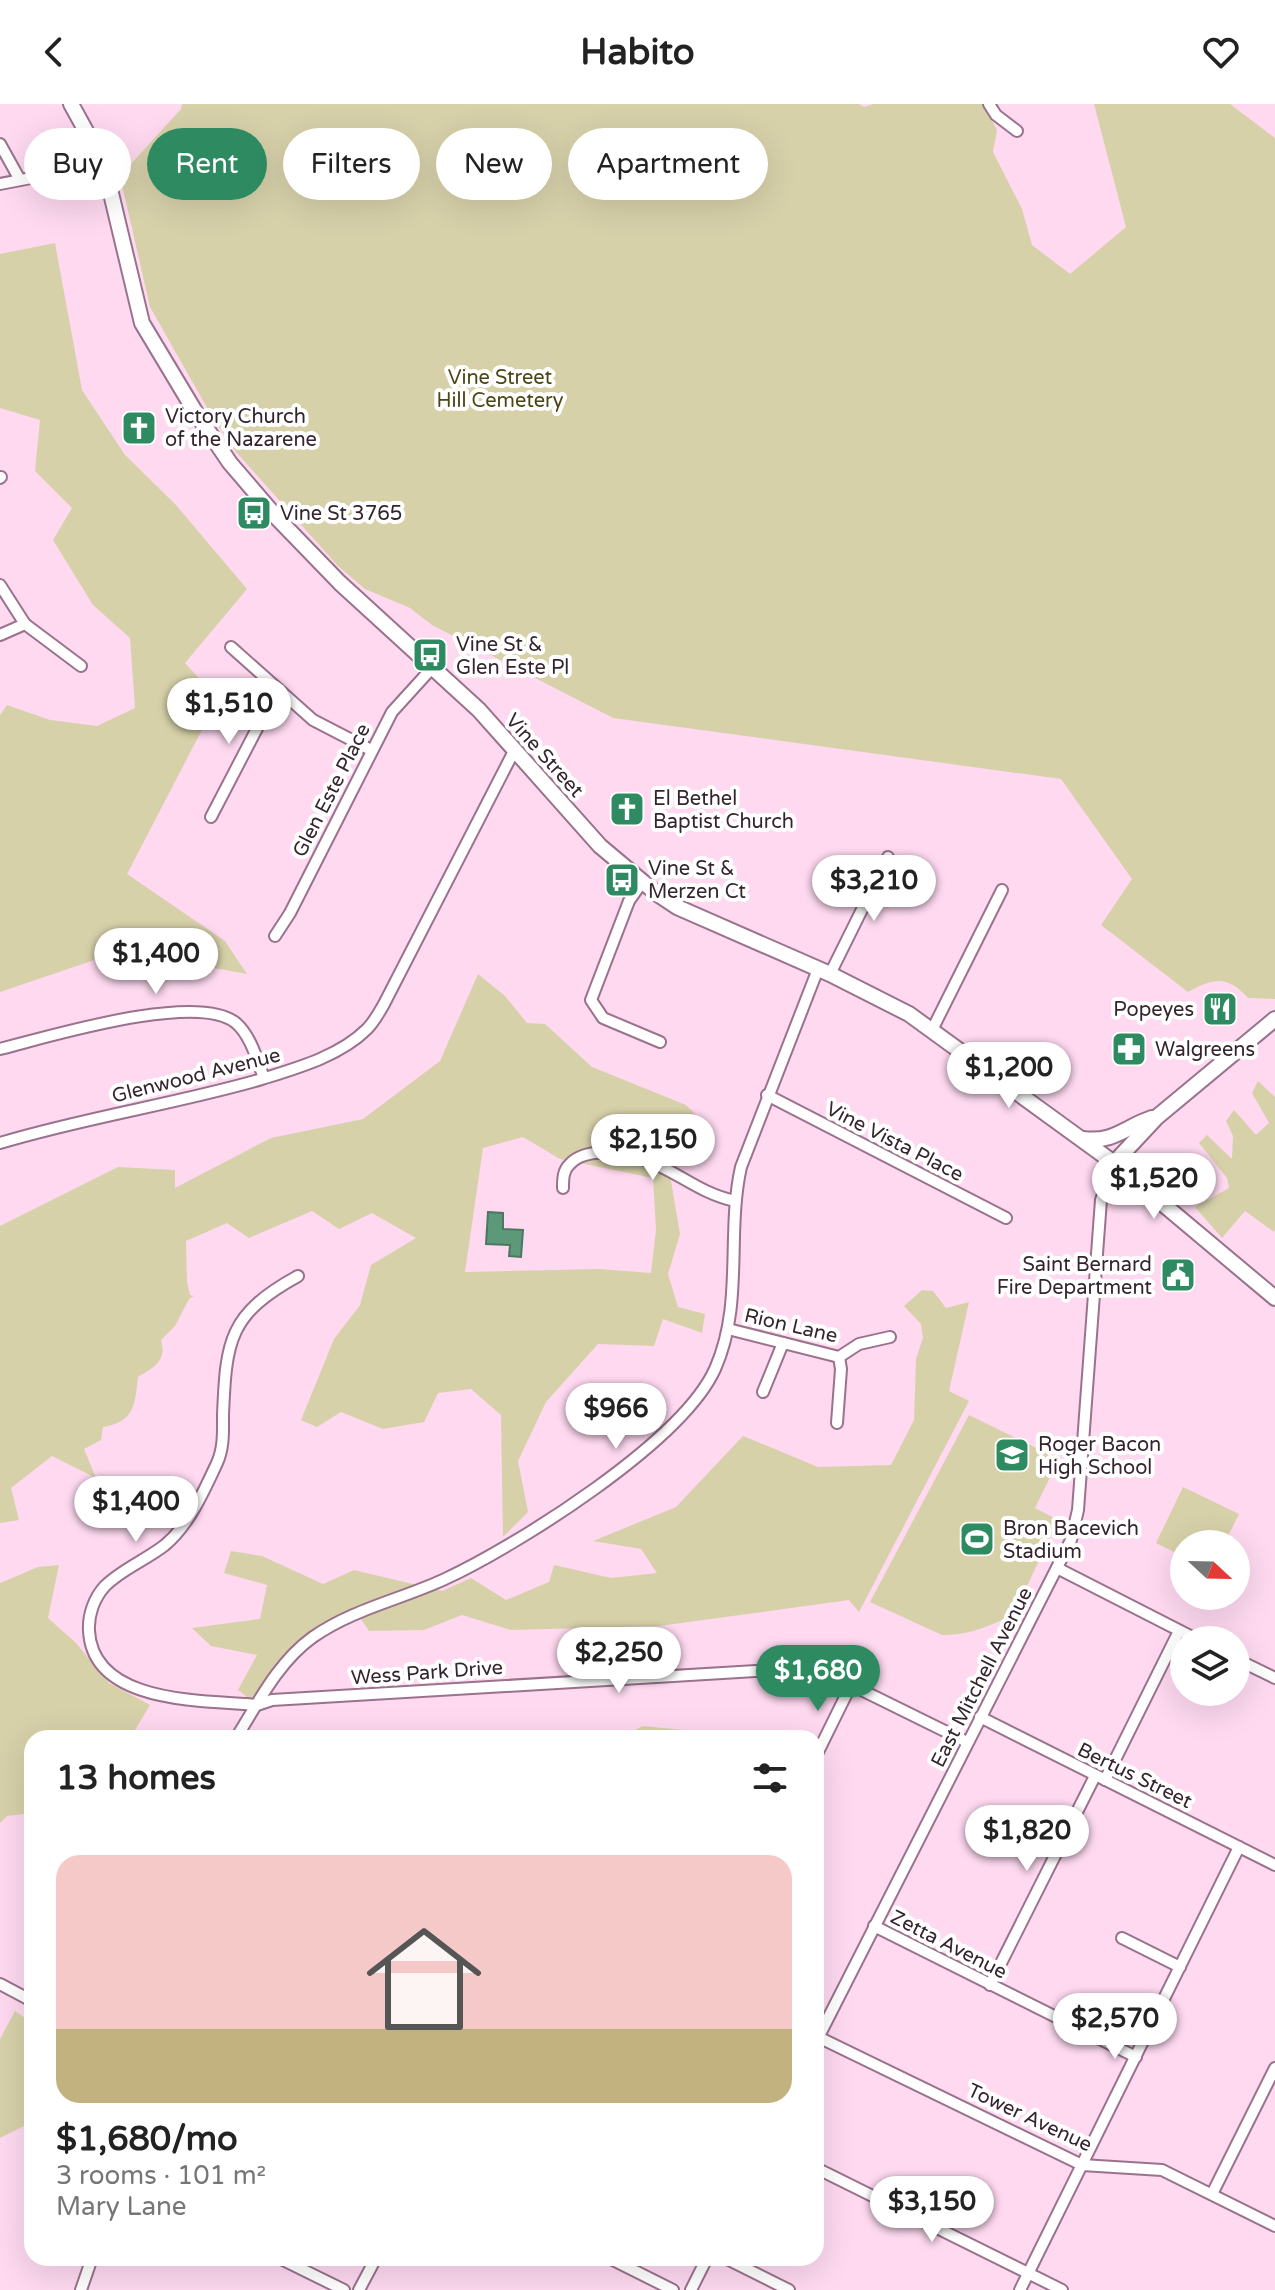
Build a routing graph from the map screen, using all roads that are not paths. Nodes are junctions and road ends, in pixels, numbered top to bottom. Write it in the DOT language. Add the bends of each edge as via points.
graph roads {
  1 [pos="71,104"];
  2 [pos="989,104"];
  3 [pos="84,128"];
  4 [pos="1017,131"];
  5 [pos="0,144"];
  6 [pos="24,179"];
  7 [pos="20,180"];
  8 [pos="0,184"];
  9 [pos="112,200"];
  10 [pos="0,585"];
  11 [pos="25,624"];
  12 [pos="0,635"];
  13 [pos="231,647"];
  14 [pos="81,666"];
  15 [pos="432,668"];
  16 [pos="277,690"];
  17 [pos="371,750"];
  18 [pos="514,751"];
  19 [pos="211,817"];
  20 [pos="888,857"];
  21 [pos="643,881"];
  22 [pos="1002,890"];
  23 [pos="275,936"];
  24 [pos="824,972"];
  25 [pos="1275,1019"];
  26 [pos="932,1030"];
  27 [pos="660,1042"];
  28 [pos="0,1049"];
  29 [pos="264,1078"];
  30 [pos="767,1095"];
  31 [pos="1157,1117"];
  32 [pos="1081,1139"];
  33 [pos="0,1143"];
  34 [pos="1114,1163"];
  35 [pos="563,1188"];
  36 [pos="735,1201"];
  37 [pos="1006,1218"];
  38 [pos="298,1276"];
  39 [pos="1275,1298"];
  40 [pos="728,1329"];
  41 [pos="890,1337"];
  42 [pos="783,1343"];
  43 [pos="839,1357"];
  44 [pos="763,1392"];
  45 [pos="837,1423"];
  46 [pos="1057,1568"];
  47 [pos="1170,1626"];
  48 [pos="1170,1648"];
  49 [pos="1250,1666"];
  50 [pos="1275,1678"];
  51 [pos="851,1685"];
  52 [pos="257,1705"];
  53 [pos="980,1717"];
  54 [pos="241,1730"];
  55 [pos="824,1740"];
  56 [pos="967,1742"];
  57 [pos="1100,1778"];
  58 [pos="1239,1847"];
  59 [pos="1275,1865"];
  60 [pos="874,1926"];
  61 [pos="1122,1938"];
  62 [pos="1180,1967"];
  63 [pos="0,1984"];
  64 [pos="990,1985"];
  65 [pos="24,1997"];
  66 [pos="824,2024"];
  67 [pos="824,2041"];
  68 [pos="1136,2057"];
  69 [pos="1275,2068"];
  70 [pos="1082,2165"];
  71 [pos="824,2172"];
  72 [pos="1212,2194"];
  73 [pos="1275,2226"];
  74 [pos="89,2266"];
  75 [pos="295,2266"];
  76 [pos="372,2266"];
  77 [pos="625,2266"];
  78 [pos="703,2266"];
  79 [pos="741,2266"];
  80 [pos="1028,2274"];
  81 [pos="81,2290"];
  82 [pos="344,2290"];
  83 [pos="359,2290"];
  84 [pos="673,2290"];
  85 [pos="691,2290"];
  86 [pos="789,2290"];
  87 [pos="1020,2290"];
  88 [pos="1062,2290"];
  1 -- 3 [label="main road, Vine Street"];
  2 -- 4 [label="street"];
  5 -- 7 [label="street"];
  6 -- 7 [label="street"];
  7 -- 8 [label="street"];
  9 -- 15 [label="main road, Vine Street" via="139,314 230,463 340,583"];
  10 -- 11 [label="street"];
  11 -- 12 [label="street"];
  11 -- 14 [label="street"];
  13 -- 16 [label="street"];
  15 -- 17 [label="street, Glen Este Place" via="392,712"];
  15 -- 18 [label="main road, Vine Street"];
  16 -- 17 [label="street" via="313,720"];
  16 -- 19 [label="street"];
  17 -- 23 [label="street, Glen Este Place"];
  18 -- 21 [label="main road, Vine Street" via="600,846"];
  18 -- 29 [label="street, Glenwood Avenue" via="375,1019 336,1051"];
  20 -- 24 [label="street"];
  21 -- 24 [label="main road, Vine Street" via="677,907"];
  21 -- 27 [label="street" via="629,901 591,1000 603,1018"];
  22 -- 26 [label="street"];
  24 -- 26 [label="main road, Vine Street"];
  24 -- 30 [label="street"];
  25 -- 31 [label="main road"];
  26 -- 32 [label="main road, Vine Street"];
  28 -- 29 [label="street" via="136,1015 214,1014 244,1032"];
  29 -- 33 [label="street, Glenwood Avenue"];
  30 -- 36 [label="street" via="747,1147"];
  30 -- 37 [label="street, Vine Vista Place"];
  31 -- 32 [label="main road" via="1112,1138"];
  31 -- 34 [label="main road"];
  32 -- 34 [label="main road, Vine Street"];
  34 -- 39 [label="main road, Vine Street"];
  34 -- 46 [label="street, East Mitchell Avenue" via="1097,1232 1078,1510"];
  35 -- 36 [label="street" via="569,1164 578,1158 621,1154"];
  36 -- 40 [label="street" via="735,1276"];
  38 -- 52 [label="street, Wess Park Drive" via="252,1307 231,1342 219,1460 189,1517 163,1546 104,1587 88,1626 97,1658 137,1689"];
  40 -- 42 [label="street, Rion Lane"];
  40 -- 52 [label="street" via="714,1371 693,1403 632,1460 504,1549 312,1638 281,1668"];
  41 -- 43 [label="street, Rion Lane" via="859,1344"];
  42 -- 43 [label="street, Rion Lane"];
  42 -- 44 [label="street"];
  43 -- 45 [label="street"];
  46 -- 47 [label="street"];
  46 -- 53 [label="street, East Mitchell Avenue"];
  48 -- 57 [label="street"];
  49 -- 50 [label="street"];
  51 -- 52 [label="street, Wess Park Drive" via="819,1670 794,1667"];
  51 -- 55 [label="street"];
  51 -- 56 [label="street, Wess Park Drive"];
  52 -- 54 [label="street"];
  53 -- 56 [label="street, East Mitchell Avenue"];
  53 -- 57 [label="street, Bertus Street"];
  56 -- 60 [label="street, East Mitchell Avenue"];
  57 -- 58 [label="street, Bertus Street"];
  57 -- 64 [label="street"];
  58 -- 59 [label="street, Bertus Street"];
  58 -- 62 [label="street"];
  60 -- 64 [label="street, Zetta Avenue"];
  60 -- 66 [label="street, East Mitchell Avenue"];
  61 -- 62 [label="street"];
  62 -- 68 [label="street"];
  63 -- 65 [label="street"];
  64 -- 68 [label="street, Zetta Avenue"];
  67 -- 70 [label="street, Tower Avenue"];
  68 -- 70 [label="street"];
  69 -- 72 [label="street"];
  70 -- 72 [label="street, Tower Avenue" via="1162,2170"];
  70 -- 80 [label="street"];
  71 -- 80 [label="street"];
  72 -- 73 [label="street, Tower Avenue"];
  74 -- 81 [label="street"];
  75 -- 82 [label="street"];
  76 -- 83 [label="street"];
  77 -- 84 [label="street"];
  78 -- 85 [label="street"];
  79 -- 86 [label="street"];
  80 -- 87 [label="street"];
  80 -- 88 [label="street"];
}
